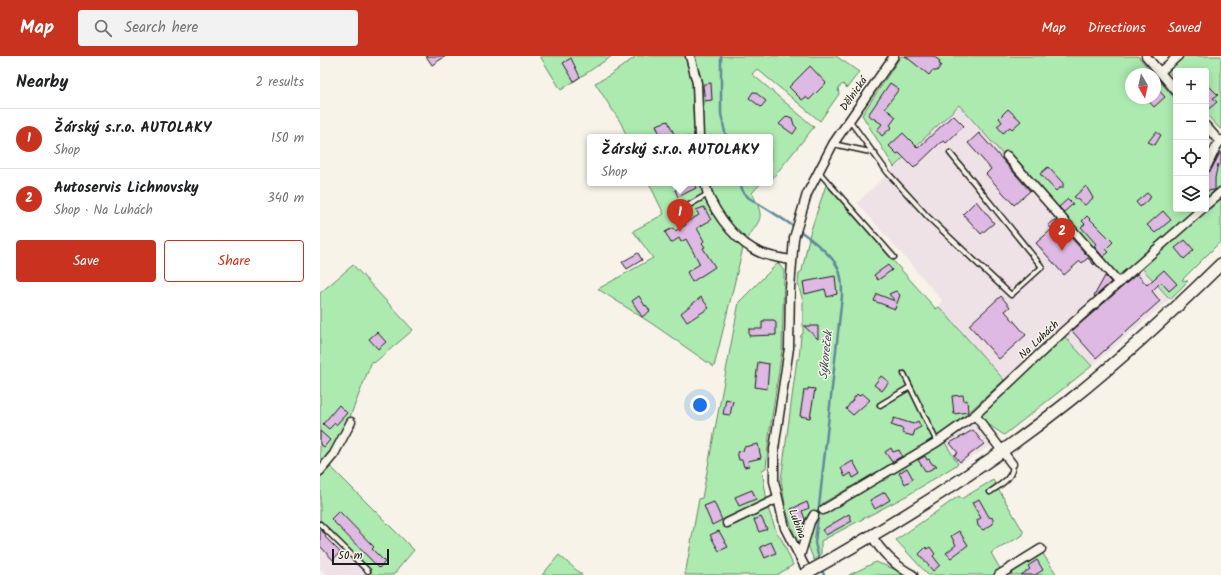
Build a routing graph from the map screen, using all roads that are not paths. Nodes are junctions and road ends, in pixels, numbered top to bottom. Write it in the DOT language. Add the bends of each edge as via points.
graph roads {
  1 [pos="690,56"];
  2 [pos="894,56"];
  3 [pos="1146,56"];
  4 [pos="1178,56"];
  5 [pos="1156,68"];
  6 [pos="1161,71"];
  7 [pos="1161,73"];
  8 [pos="1173,87"];
  9 [pos="849,120"];
  10 [pos="1209,129"];
  11 [pos="699,134"];
  12 [pos="1220,141"];
  13 [pos="833,144"];
  14 [pos="875,153"];
  15 [pos="950,153"];
  16 [pos="1007,156"];
  17 [pos="1209,162"];
  18 [pos="818,171"];
  19 [pos="706,186"];
  20 [pos="1221,192"];
  21 [pos="708,194"];
  22 [pos="1209,202"];
  23 [pos="679,211"];
  24 [pos="1199,212"];
  25 [pos="894,257"];
  26 [pos="791,260"];
  27 [pos="1221,264"];
  28 [pos="1119,283"];
  29 [pos="904,374"];
  30 [pos="910,387"];
  31 [pos="880,405"];
  32 [pos="975,415"];
  33 [pos="351,422"];
  34 [pos="937,442"];
  35 [pos="1003,451"];
  36 [pos="1012,464"];
  37 [pos="320,471"];
  38 [pos="990,492"];
  39 [pos="777,499"];
  40 [pos="823,510"];
  41 [pos="814,515"];
  42 [pos="727,522"];
  43 [pos="320,524"];
  44 [pos="872,536"];
  45 [pos="1041,549"];
  46 [pos="800,556"];
  47 [pos="368,571"];
  48 [pos="803,575"];
  49 [pos="809,575"];
  50 [pos="913,575"];
  51 [pos="999,575"];
  1 -- 11 [label="street" via="697,84"];
  2 -- 9 [label="street, Dělnická"];
  3 -- 5 [label="street"];
  4 -- 6 [label="street"];
  7 -- 8 [label="street"];
  9 -- 13 [label="street, Dělnická"];
  9 -- 14 [label="lane"];
  10 -- 12 [label="street"];
  12 -- 17 [label="street"];
  13 -- 14 [label="lane"];
  13 -- 18 [label="street, Dělnická"];
  14 -- 15 [label="lane" via="888,173 928,217 1011,294 1042,267"];
  16 -- 28 [label="street"];
  18 -- 25 [label="lane"];
  18 -- 26 [label="street, Dělnická" via="798,222"];
  19 -- 21 [label="street"];
  20 -- 22 [label="street"];
  21 -- 23 [label="lane"];
  21 -- 26 [label="street" via="721,219 749,246 761,253"];
  24 -- 28 [label="street, Na Luhách"];
  26 -- 39 [label="street, Lubina" via="789,348 774,462"];
  27 -- 35 [label="main road" via="1118,360"];
  28 -- 32 [label="street, Na Luhách"];
  29 -- 30 [label="lane"];
  30 -- 31 [label="lane"];
  30 -- 34 [label="lane"];
  32 -- 34 [label="street, Na Luhách"];
  32 -- 35 [label="street"];
  33 -- 37 [label="street" via="334,454"];
  34 -- 40 [label="street, Na Luhách"];
  35 -- 36 [label="street"];
  35 -- 44 [label="main road"];
  36 -- 38 [label="lane" via="1012,475"];
  39 -- 42 [label="street"];
  39 -- 46 [label="street, Lubina" via="785,528"];
  41 -- 46 [label="street"];
  43 -- 47 [label="lane"];
  44 -- 48 [label="main road, bridge"];
  44 -- 50 [label="street" via="890,558"];
  45 -- 51 [label="street"];
  46 -- 49 [label="street, Lubina"];
}
